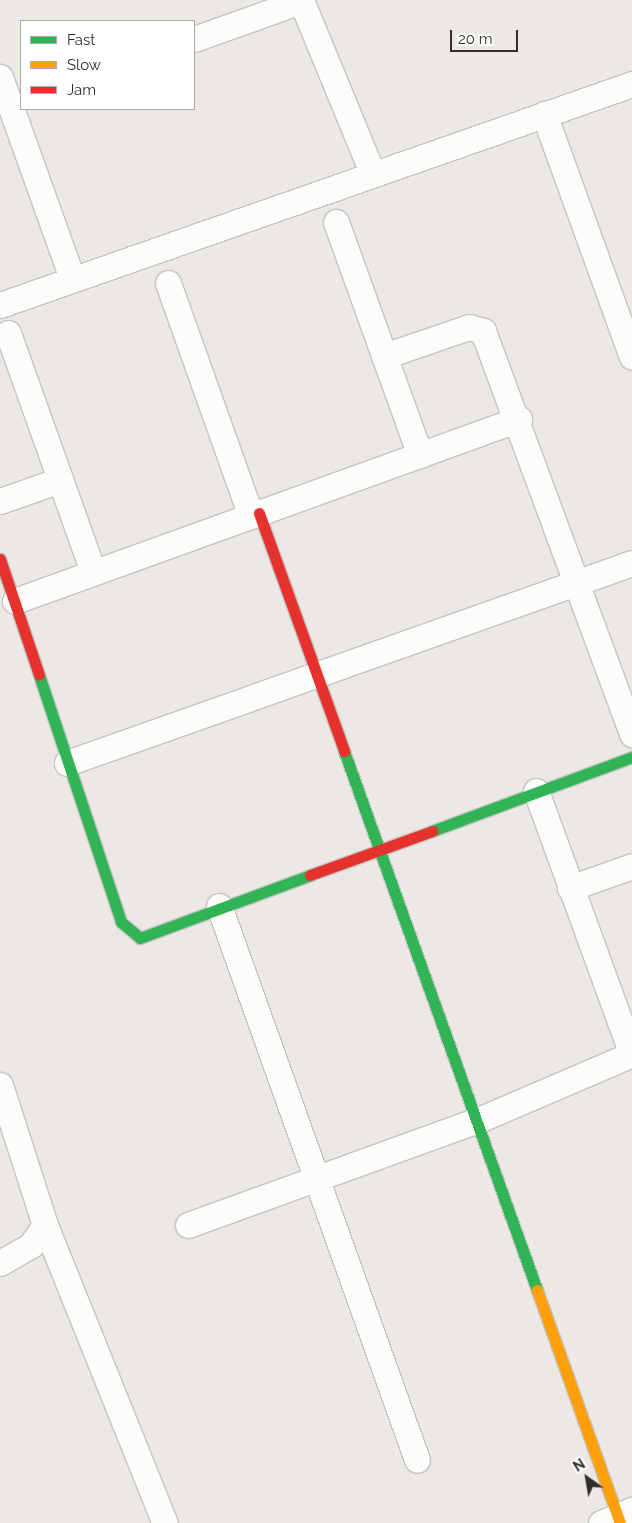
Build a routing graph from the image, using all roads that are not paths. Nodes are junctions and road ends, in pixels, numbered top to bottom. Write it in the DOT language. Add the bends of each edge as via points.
graph roads {
  1 [pos="301,0"];
  2 [pos="195,39"];
  3 [pos="0,78"];
  4 [pos="632,84"];
  5 [pos="10,105"];
  6 [pos="544,114"];
  7 [pos="372,172"];
  8 [pos="336,222"];
  9 [pos="72,278"];
  10 [pos="168,283"];
  11 [pos="0,305"];
  12 [pos="8,333"];
  13 [pos="384,356"];
  14 [pos="632,358"];
  15 [pos="520,419"];
  16 [pos="420,455"];
  17 [pos="60,480"];
  18 [pos="0,501"];
  19 [pos="255,514"];
  20 [pos="0,559"];
  21 [pos="632,563"];
  22 [pos="93,572"];
  23 [pos="578,583"];
  24 [pos="15,601"];
  25 [pos="318,677"];
  26 [pos="632,734"];
  27 [pos="632,757"];
  28 [pos="67,763"];
  29 [pos="536,791"];
  30 [pos="379,848"];
  31 [pos="632,866"];
  32 [pos="570,888"];
  33 [pos="219,906"];
  34 [pos="632,1054"];
  35 [pos="0,1085"];
  36 [pos="476,1121"];
  37 [pos="316,1179"];
  38 [pos="45,1225"];
  39 [pos="188,1225"];
  40 [pos="0,1263"];
  41 [pos="416,1460"];
  42 [pos="618,1518"];
  43 [pos="165,1523"];
  1 -- 2 [label="street"];
  1 -- 7 [label="street"];
  3 -- 5 [label="street"];
  4 -- 6 [label="street"];
  5 -- 9 [label="street"];
  6 -- 7 [label="street"];
  6 -- 14 [label="street"];
  7 -- 9 [label="street"];
  8 -- 13 [label="street"];
  9 -- 11 [label="street"];
  10 -- 19 [label="street"];
  12 -- 17 [label="street"];
  13 -- 15 [label="street" via="468,327 483,331"];
  13 -- 16 [label="street"];
  15 -- 16 [label="street"];
  15 -- 23 [label="street"];
  16 -- 19 [label="street"];
  17 -- 18 [label="street"];
  17 -- 22 [label="street"];
  19 -- 22 [label="street"];
  19 -- 25 [label="street"];
  20 -- 24 [label="street"];
  21 -- 23 [label="street"];
  22 -- 24 [label="street"];
  23 -- 25 [label="street"];
  23 -- 26 [label="street"];
  24 -- 28 [label="street"];
  25 -- 28 [label="street"];
  25 -- 30 [label="street"];
  27 -- 29 [label="street"];
  28 -- 33 [label="street" via="121,922 130,934 140,938"];
  29 -- 30 [label="street"];
  29 -- 32 [label="street"];
  30 -- 33 [label="street"];
  30 -- 36 [label="street"];
  31 -- 32 [label="street"];
  32 -- 34 [label="street"];
  33 -- 37 [label="street"];
  34 -- 36 [label="street"];
  35 -- 38 [label="street"];
  36 -- 37 [label="street"];
  36 -- 42 [label="street"];
  37 -- 39 [label="street"];
  37 -- 41 [label="street"];
  38 -- 40 [label="street" via="31,1245"];
  38 -- 43 [label="street"];
}
